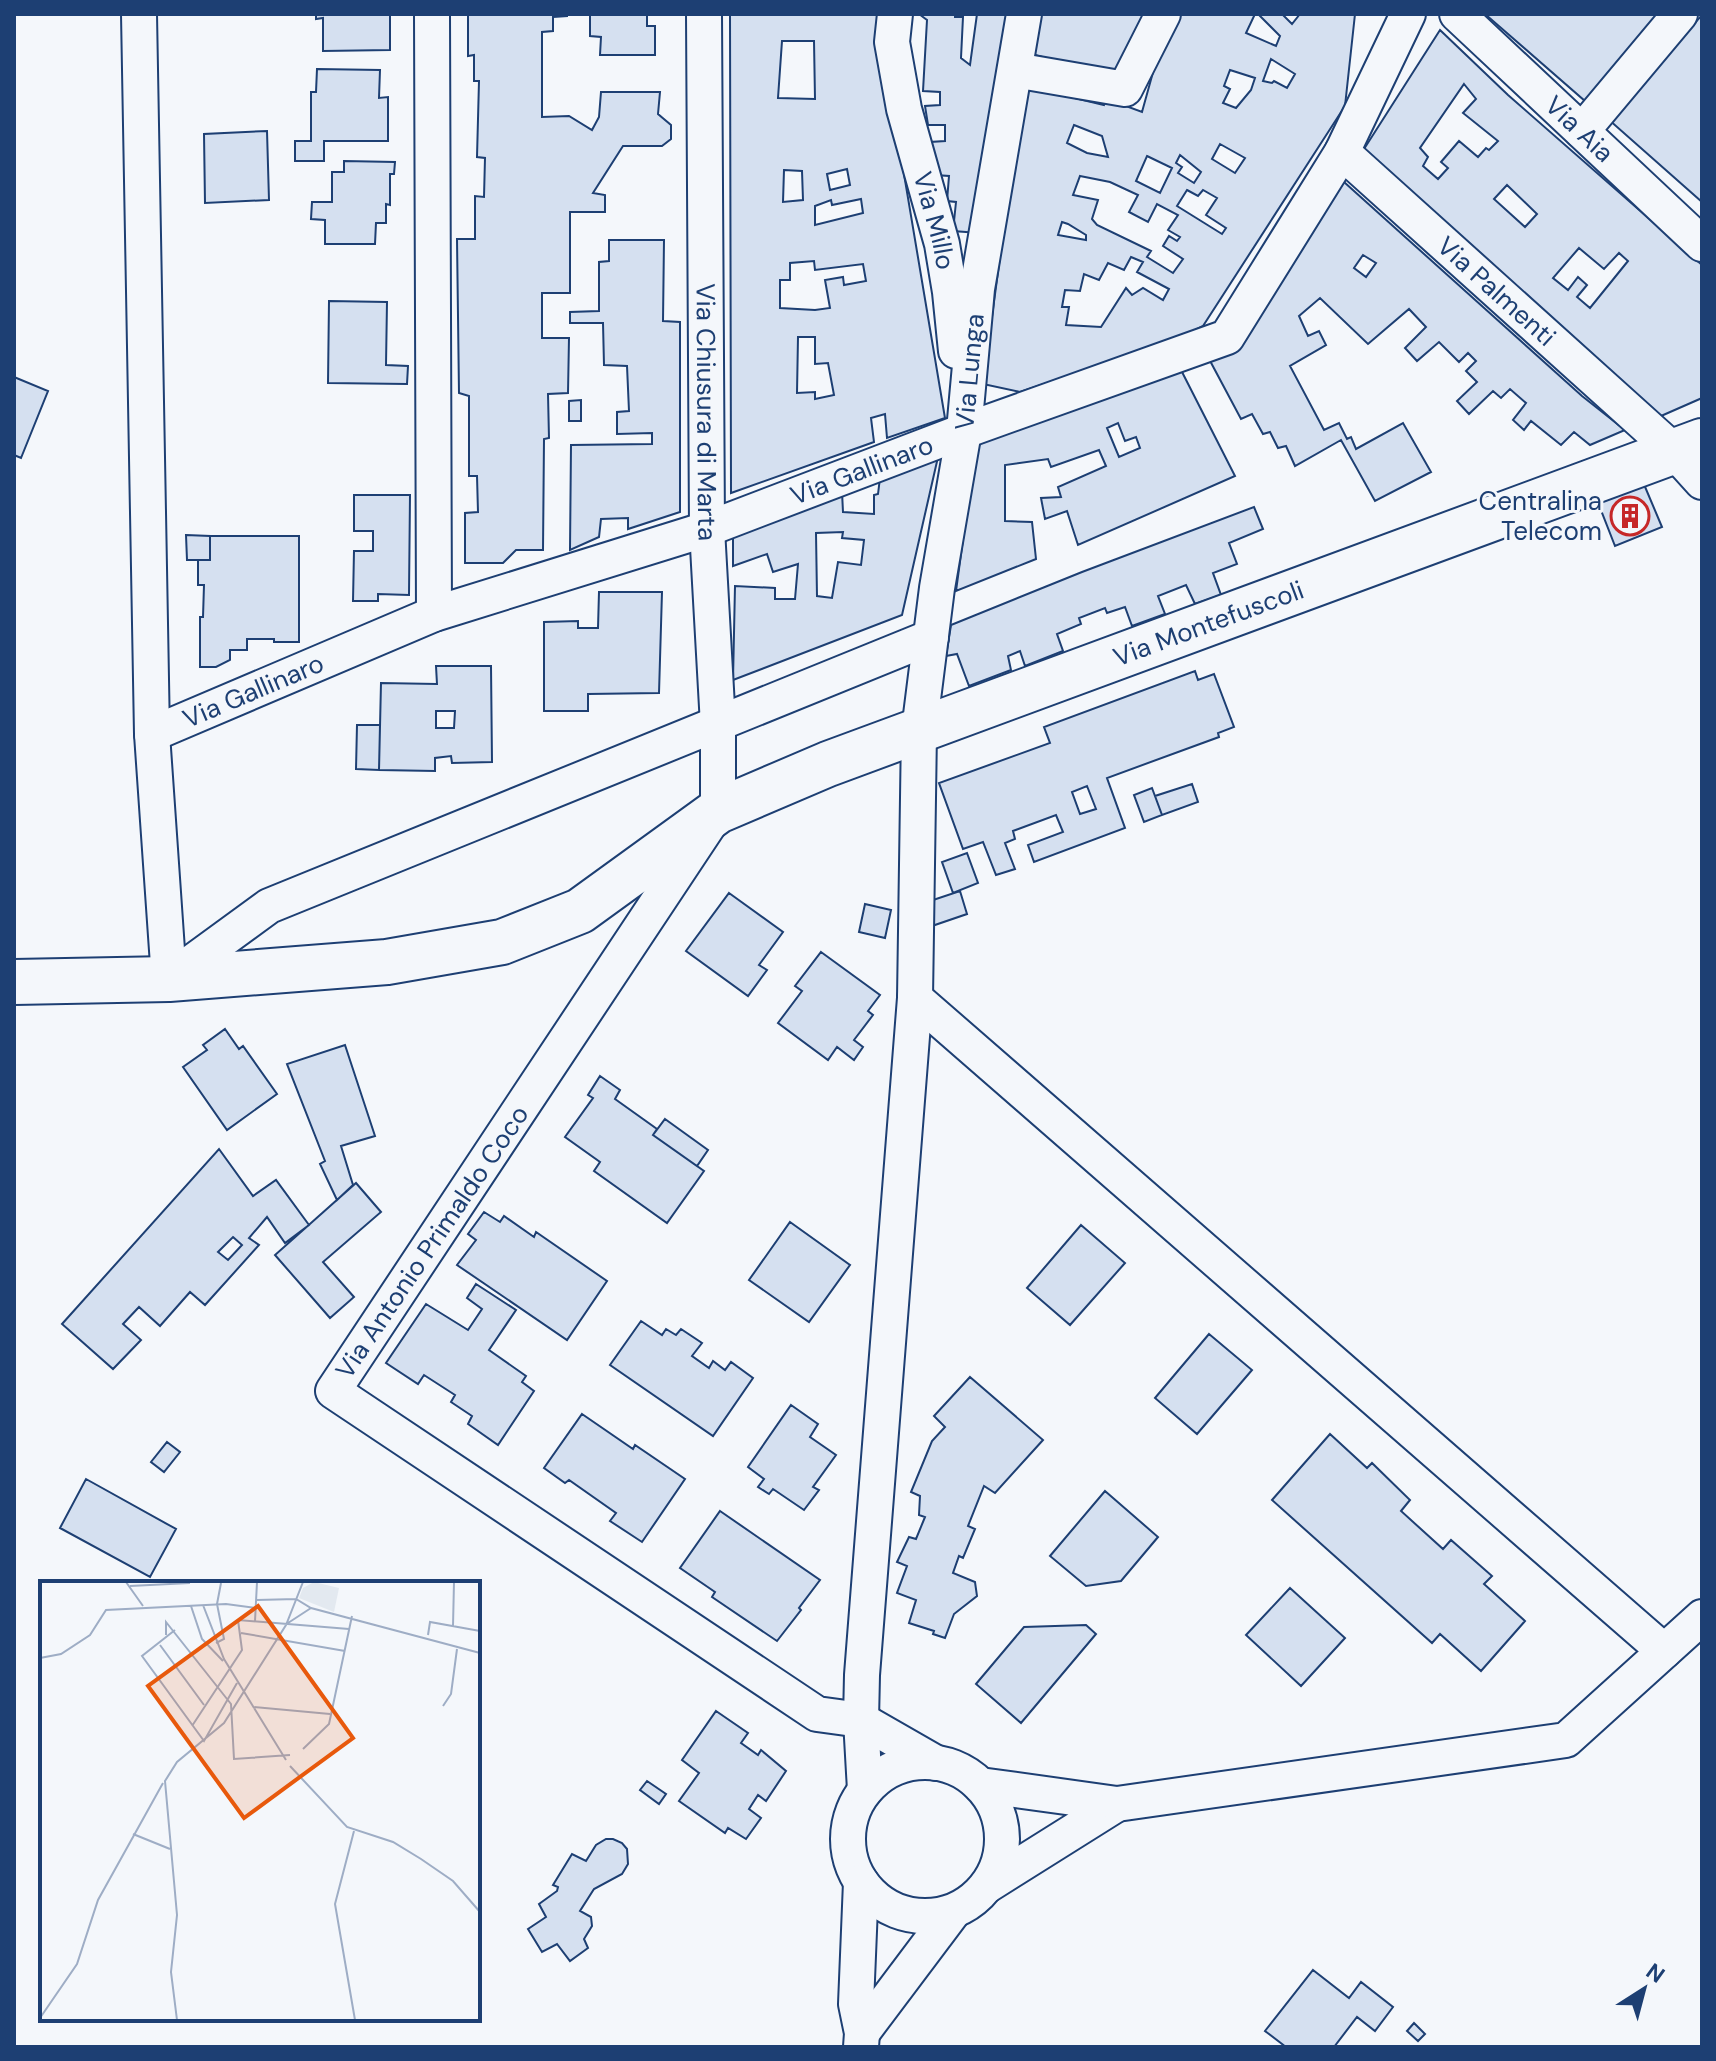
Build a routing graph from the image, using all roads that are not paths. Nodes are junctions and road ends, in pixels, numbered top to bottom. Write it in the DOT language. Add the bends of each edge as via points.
graph roads {
  1 [pos="139,14"];
  2 [pos="432,14"];
  3 [pos="704,14"];
  4 [pos="895,14"];
  5 [pos="1024,14"];
  6 [pos="1163,14"];
  7 [pos="1408,14"];
  8 [pos="1457,14"];
  9 [pos="1680,14"];
  10 [pos="1015,70"];
  11 [pos="1582,131"];
  12 [pos="1342,152"];
  13 [pos="1702,244"];
  14 [pos="964,431"];
  15 [pos="1682,451"];
  16 [pos="707,529"];
  17 [pos="434,614"];
  18 [pos="931,637"];
  19 [pos="718,725"];
  20 [pos="919,731"];
  21 [pos="152,734"];
  22 [pos="718,811"];
  23 [pos="169,979"];
  24 [pos="14,982"];
  25 [pos="915,998"];
  26 [pos="1702,1617"];
  27 [pos="1664,1651"];
  28 [pos="861,1720"];
  29 [pos="936,1763"];
  30 [pos="980,1785"];
  31 [pos="865,1790"];
  32 [pos="1117,1804"];
  33 [pos="861,1882"];
  34 [pos="988,1885"];
  35 [pos="953,1912"];
  36 [pos="862,2040"];
  1 -- 21 [label="street"];
  2 -- 17 [label="street"];
  3 -- 16 [label="street, Via Chiusura di Marta"];
  4 -- 14 [label="street, Via Millo" via="892,42 904,109 950,292"];
  5 -- 10 [label="street, Via Lunga"];
  6 -- 10 [label="street" via="1125,89"];
  7 -- 12 [label="street, Via Gallinaro"];
  8 -- 11 [label="street, Via Aia"];
  9 -- 11 [label="street"];
  10 -- 14 [label="street, Via Lunga" via="977,289"];
  11 -- 13 [label="street, Via Aia"];
  12 -- 14 [label="street, Via Gallinaro" via="1227,337"];
  12 -- 15 [label="street, Via Palmenti"];
  14 -- 16 [label="street, Via Gallinaro"];
  14 -- 18 [label="street, Via Lunga"];
  15 -- 20 [label="main road, Via Montefuscoli"];
  16 -- 17 [label="street, Via Gallinaro"];
  16 -- 19 [label="street, Via Chiusura di Marta"];
  17 -- 21 [label="street, Via Gallinaro"];
  18 -- 19 [label="street"];
  18 -- 20 [label="street, Via Lunga"];
  19 -- 22 [label="street, Via Chiusura di Marta"];
  19 -- 23 [label="street" via="269,906"];
  20 -- 22 [label="main road, Via Montefuscoli"];
  20 -- 25 [label="street, Via Lunga"];
  21 -- 23 [label="street"];
  22 -- 23 [label="main road, Via Montefuscoli" via="580,911 502,942 387,962"];
  22 -- 28 [label="street, Via Antonio Primaldo Coco" via="333,1391 817,1714"];
  23 -- 24 [label="main road, Via Montefuscoli"];
  25 -- 27 [label="street"];
  25 -- 28 [label="street, Via Lunga"];
  26 -- 27 [label="street"];
  27 -- 32 [label="street" via="1566,1740"];
  28 -- 29 [label="street"];
  28 -- 31 [label="street, Via Lunga"];
  29 -- 30 [label="street" via="960,1770"];
  29 -- 31 [label="street" via="909,1763 885,1773"];
  30 -- 32 [label="street"];
  30 -- 34 [label="street" via="994,1802 1003,1844"];
  31 -- 33 [label="street" via="848,1835 850,1859"];
  32 -- 34 [label="street"];
  33 -- 35 [label="street" via="878,1901 902,1913 928,1917"];
  33 -- 36 [label="street" via="856,2004"];
  34 -- 35 [label="street"];
  35 -- 36 [label="street"];
}
